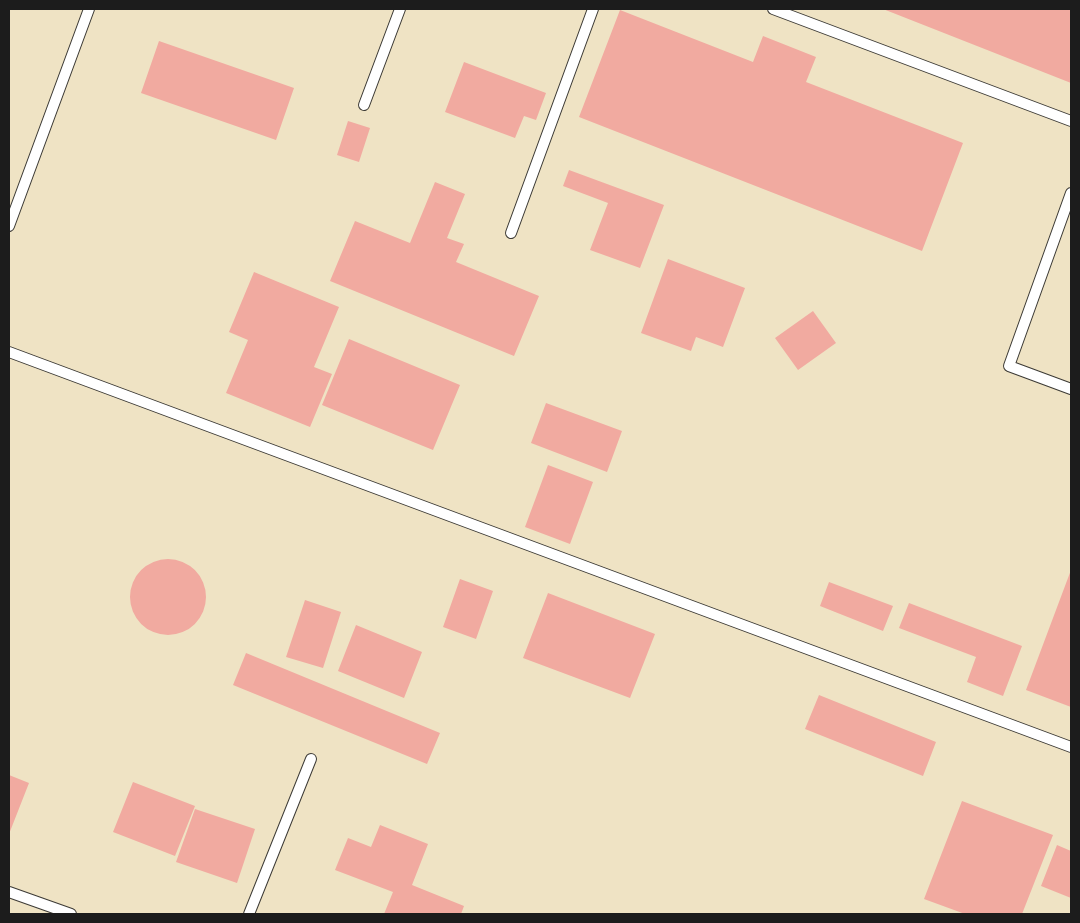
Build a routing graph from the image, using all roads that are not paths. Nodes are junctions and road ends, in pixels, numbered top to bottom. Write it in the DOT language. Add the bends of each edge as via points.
graph roads {
  1 [pos="89,9"];
  2 [pos="400,9"];
  3 [pos="593,9"];
  4 [pos="773,9"];
  5 [pos="364,105"];
  6 [pos="1071,121"];
  7 [pos="1071,193"];
  8 [pos="9,226"];
  9 [pos="511,233"];
  10 [pos="9,352"];
  11 [pos="1071,389"];
  12 [pos="1071,747"];
  13 [pos="311,759"];
  14 [pos="9,892"];
  15 [pos="71,914"];
  16 [pos="249,914"];
  1 -- 8 [label="lane"];
  2 -- 5 [label="lane"];
  3 -- 9 [label="lane"];
  4 -- 6 [label="lane"];
  7 -- 11 [label="lane" via="1009,366"];
  10 -- 12 [label="lane"];
  13 -- 16 [label="lane"];
  14 -- 15 [label="lane"];
}
